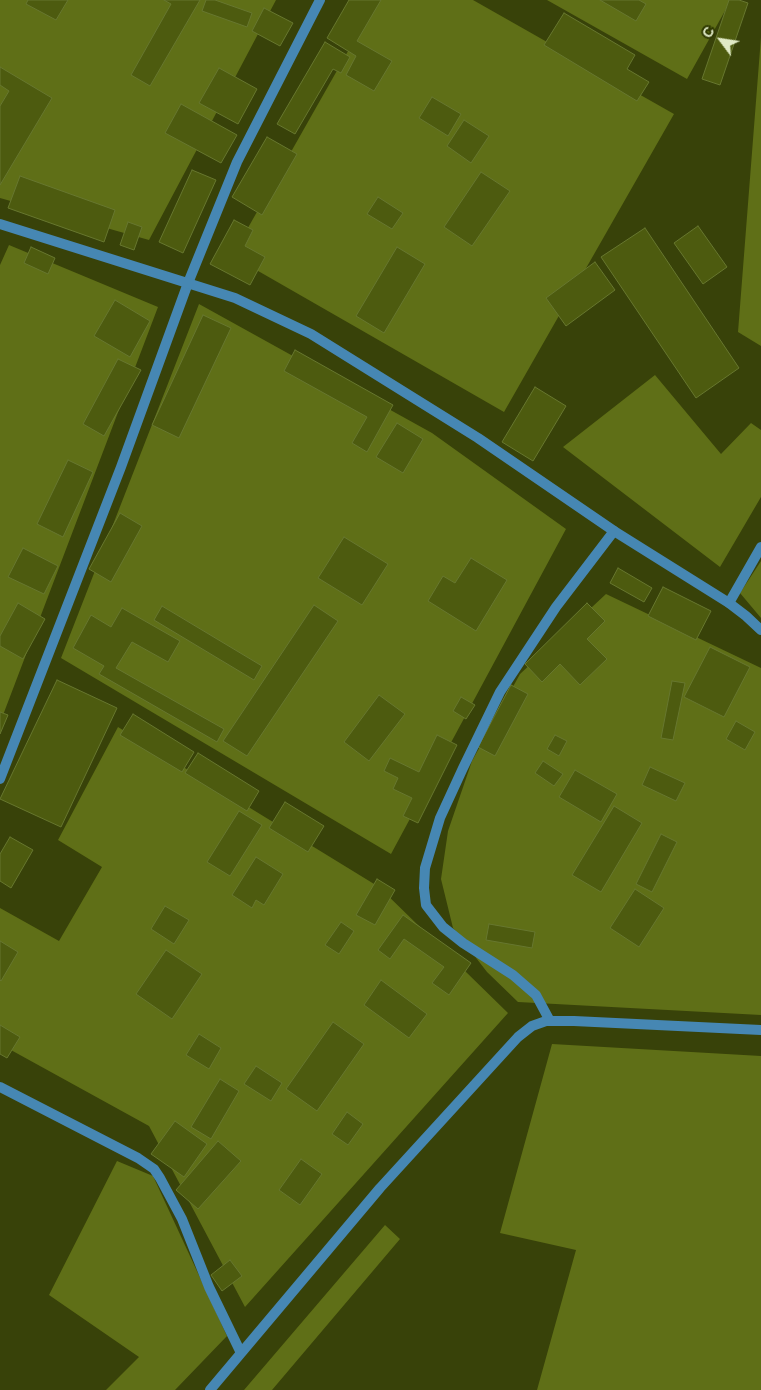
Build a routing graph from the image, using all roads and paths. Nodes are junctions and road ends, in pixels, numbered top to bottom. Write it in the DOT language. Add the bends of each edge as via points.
graph roads {
  1 [pos="320,0"];
  2 [pos="0,224"];
  3 [pos="188,283"];
  4 [pos="614,531"];
  5 [pos="761,547"];
  6 [pos="729,603"];
  7 [pos="761,630"];
  8 [pos="0,779"];
  9 [pos="550,1021"];
  10 [pos="761,1030"];
  11 [pos="0,1087"];
  12 [pos="241,1353"];
  13 [pos="210,1390"];
  1 -- 3 [label="street" via="237,162"];
  2 -- 3 [label="street"];
  3 -- 4 [label="street" via="236,298 311,334 470,433"];
  3 -- 8 [label="street" via="114,486"];
  4 -- 6 [label="street"];
  4 -- 9 [label="street" via="556,607 500,692 440,818 425,868 426,905 443,927 513,974 536,995"];
  5 -- 6 [label="street"];
  6 -- 7 [label="street"];
  9 -- 10 [label="street"];
  9 -- 12 [label="street" via="532,1026 518,1037 380,1188"];
  11 -- 12 [label="street" via="138,1158 154,1170 182,1219 209,1287"];
  12 -- 13 [label="street"];
}
